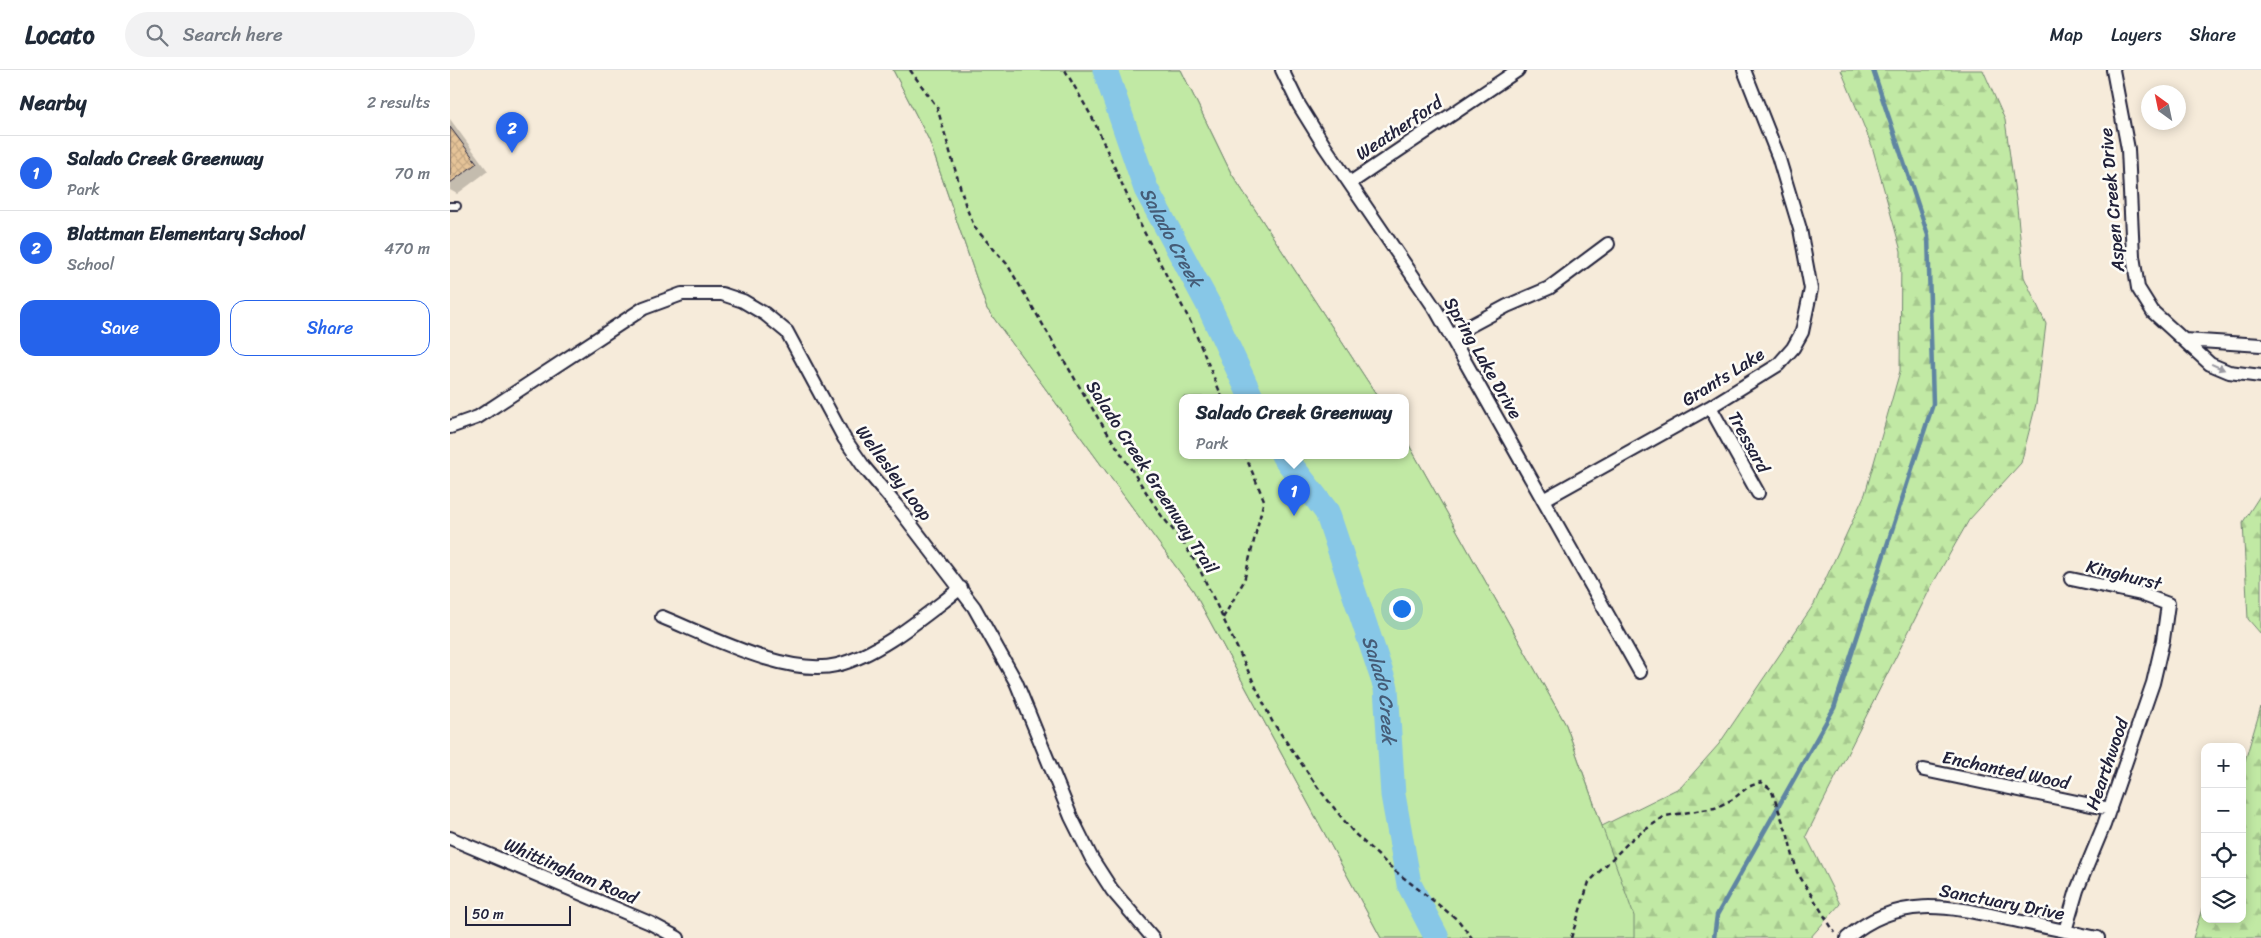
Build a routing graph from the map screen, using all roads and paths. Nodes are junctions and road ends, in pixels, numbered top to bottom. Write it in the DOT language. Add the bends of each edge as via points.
graph roads {
  1 [pos="910,70"];
  2 [pos="1065,70"];
  3 [pos="1282,70"];
  4 [pos="1518,70"];
  5 [pos="1744,70"];
  6 [pos="2113,70"];
  7 [pos="1350,183"];
  8 [pos="1608,244"];
  9 [pos="1450,336"];
  10 [pos="2185,340"];
  11 [pos="2261,345"];
  12 [pos="2261,376"];
  13 [pos="1221,394"];
  14 [pos="1710,407"];
  15 [pos="450,427"];
  16 [pos="1247,459"];
  17 [pos="1758,493"];
  18 [pos="1543,500"];
  19 [pos="2071,580"];
  20 [pos="960,588"];
  21 [pos="2168,604"];
  22 [pos="662,616"];
  23 [pos="1223,618"];
  24 [pos="1640,672"];
  25 [pos="1924,770"];
  26 [pos="2110,809"];
  27 [pos="450,838"];
  28 [pos="2065,931"];
  29 [pos="678,938"];
  30 [pos="1153,938"];
  31 [pos="1472,938"];
  32 [pos="1571,938"];
  33 [pos="1838,938"];
  34 [pos="1847,938"];
  35 [pos="2098,938"];
  1 -- 23 [label="path, Salado Creek Greenway Trail" via="937,108 966,207 976,228 1008,264 1098,418 1199,568"];
  2 -- 13 [label="path" via="1094,119 1138,220 1192,325"];
  3 -- 7 [label="street, Spring Lake Drive" via="1299,105"];
  4 -- 7 [label="street, Weatherford"];
  5 -- 14 [label="street, Grants Lake" via="1791,196 1811,289 1802,332 1793,348 1778,365"];
  6 -- 10 [label="street, Aspen Creek Drive" via="2128,149 2132,256 2138,288 2153,312"];
  7 -- 9 [label="street, Spring Lake Drive"];
  8 -- 9 [label="street" via="1549,288"];
  9 -- 18 [label="street, Spring Lake Drive"];
  10 -- 11 [label="street"];
  10 -- 12 [label="street, Aspen Creek Drive, one-way" via="2210,364 2229,372"];
  14 -- 17 [label="street, Tressard"];
  14 -- 18 [label="street, Grants Lake"];
  15 -- 20 [label="street, Wellesley Loop" via="478,416 644,308 682,294 722,294 743,301 787,332 844,438"];
  16 -- 23 [label="path" via="1264,500 1244,580"];
  18 -- 24 [label="street, Spring Lake Drive"];
  19 -- 21 [label="street, Kinghurst" via="2141,594"];
  20 -- 22 [label="street" via="886,641 861,656 836,665 780,663"];
  20 -- 30 [label="street, Wellesley Loop" via="994,640 1016,682 1070,817 1092,859 1122,902"];
  21 -- 26 [label="street, Hearthwood" via="2164,640 2153,683"];
  23 -- 31 [label="path, Salado Creek Greenway Trail" via="1272,721 1319,789 1354,833 1395,871 1458,920"];
  25 -- 26 [label="street, Enchanted Wood"];
  26 -- 28 [label="street, Hearthwood" via="2077,890"];
  27 -- 29 [label="street, Whittingham Road"];
  28 -- 34 [label="street, Sanctuary Drive" via="1953,907 1926,905 1887,914 1862,926"];
  28 -- 35 [label="street, Sanctuary Drive"];
  32 -- 33 [label="path" via="1589,882 1632,838 1665,816 1715,808 1761,782 1771,789 1797,872"];
}
